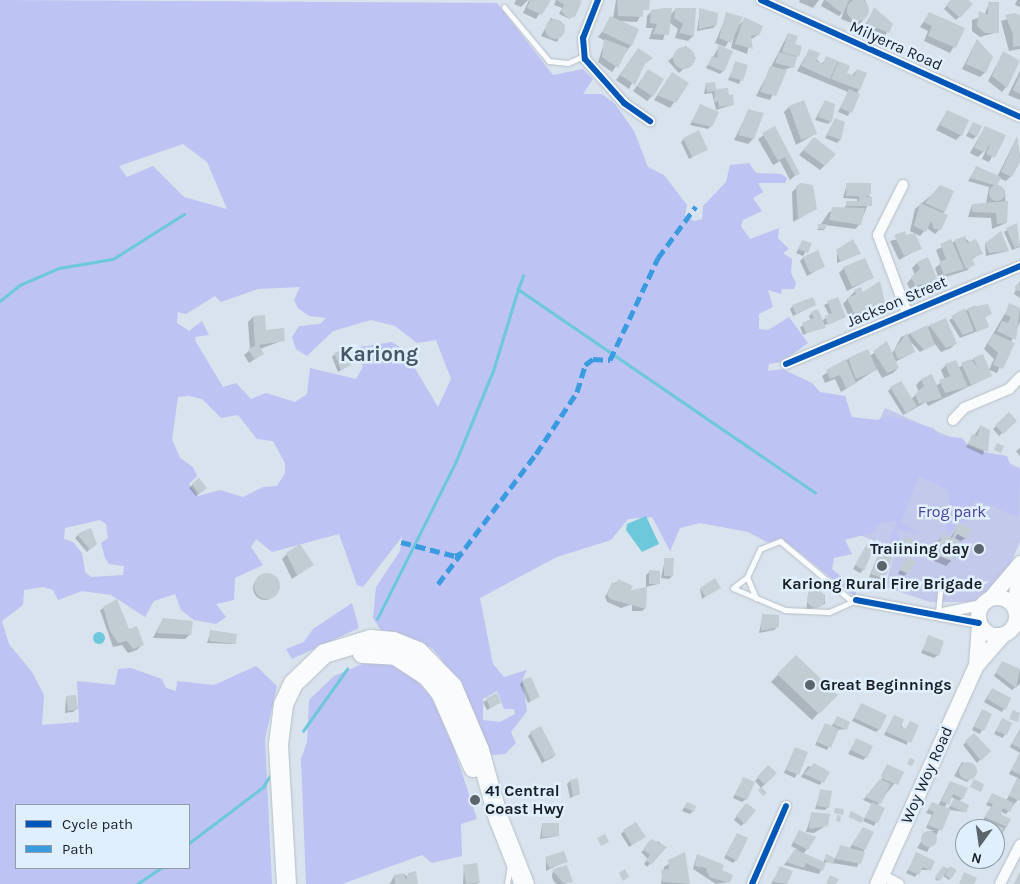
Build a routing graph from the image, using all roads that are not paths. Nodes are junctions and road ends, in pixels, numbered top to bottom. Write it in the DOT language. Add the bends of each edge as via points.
graph roads {
  1 [pos="598,0"];
  2 [pos="761,0"];
  3 [pos="504,7"];
  4 [pos="584,56"];
  5 [pos="1020,117"];
  6 [pos="650,121"];
  7 [pos="903,185"];
  8 [pos="1020,266"];
  9 [pos="907,313"];
  10 [pos="786,364"];
  11 [pos="1020,377"];
  12 [pos="953,420"];
  13 [pos="1020,563"];
  14 [pos="1020,568"];
  15 [pos="747,577"];
  16 [pos="941,585"];
  17 [pos="756,598"];
  18 [pos="856,600"];
  19 [pos="986,601"];
  20 [pos="1016,610"];
  21 [pos="940,613"];
  22 [pos="979,624"];
  23 [pos="1010,632"];
  24 [pos="976,665"];
  25 [pos="786,806"];
  26 [pos="498,818"];
  27 [pos="1020,845"];
  28 [pos="512,857"];
  29 [pos="879,880"];
  30 [pos="286,884"];
  31 [pos="300,884"];
  32 [pos="507,884"];
  33 [pos="524,884"];
  34 [pos="752,884"];
  35 [pos="900,884"];
  36 [pos="1000,884"];
  1 -- 4 [label="street" via="584,32"];
  2 -- 5 [label="street, Milyerra Road"];
  3 -- 4 [label="lane" via="549,61 568,63"];
  4 -- 6 [label="street" via="624,103"];
  7 -- 9 [label="street" via="878,235"];
  8 -- 9 [label="street, Jackson Street"];
  9 -- 10 [label="street, Jackson Street"];
  11 -- 12 [label="street" via="1009,389 964,408"];
  13 -- 19 [label="main road"];
  14 -- 20 [label="main road"];
  15 -- 17 [label="lane"];
  15 -- 17 [label="lane" via="732,588"];
  15 -- 18 [label="lane" via="760,549 780,541"];
  16 -- 21 [label="lane"];
  17 -- 18 [label="lane" via="785,610 829,612"];
  18 -- 21 [label="street"];
  19 -- 20 [label="main road" via="1006,599"];
  19 -- 21 [label="street"];
  19 -- 22 [label="main road"];
  20 -- 23 [label="main road"];
  21 -- 22 [label="street"];
  22 -- 23 [label="main road" via="992,634"];
  22 -- 24 [label="main road, Woy Woy Road"];
  23 -- 24 [label="main road, Woy Woy Road"];
  24 -- 29 [label="main road, Woy Woy Road"];
  25 -- 34 [label="street"];
  26 -- 28 [label="highway"];
  26 -- 30 [label="highway" via="465,714 438,668 418,651 393,641 370,639 337,646 310,664 292,683 278,723"];
  26 -- 31 [label="highway" via="440,692 427,676 395,655 375,652 352,655 329,663 313,677 294,708 290,745"];
  27 -- 36 [label="street"];
  28 -- 32 [label="lane"];
  28 -- 33 [label="highway"];
  29 -- 35 [label="street"];
}
